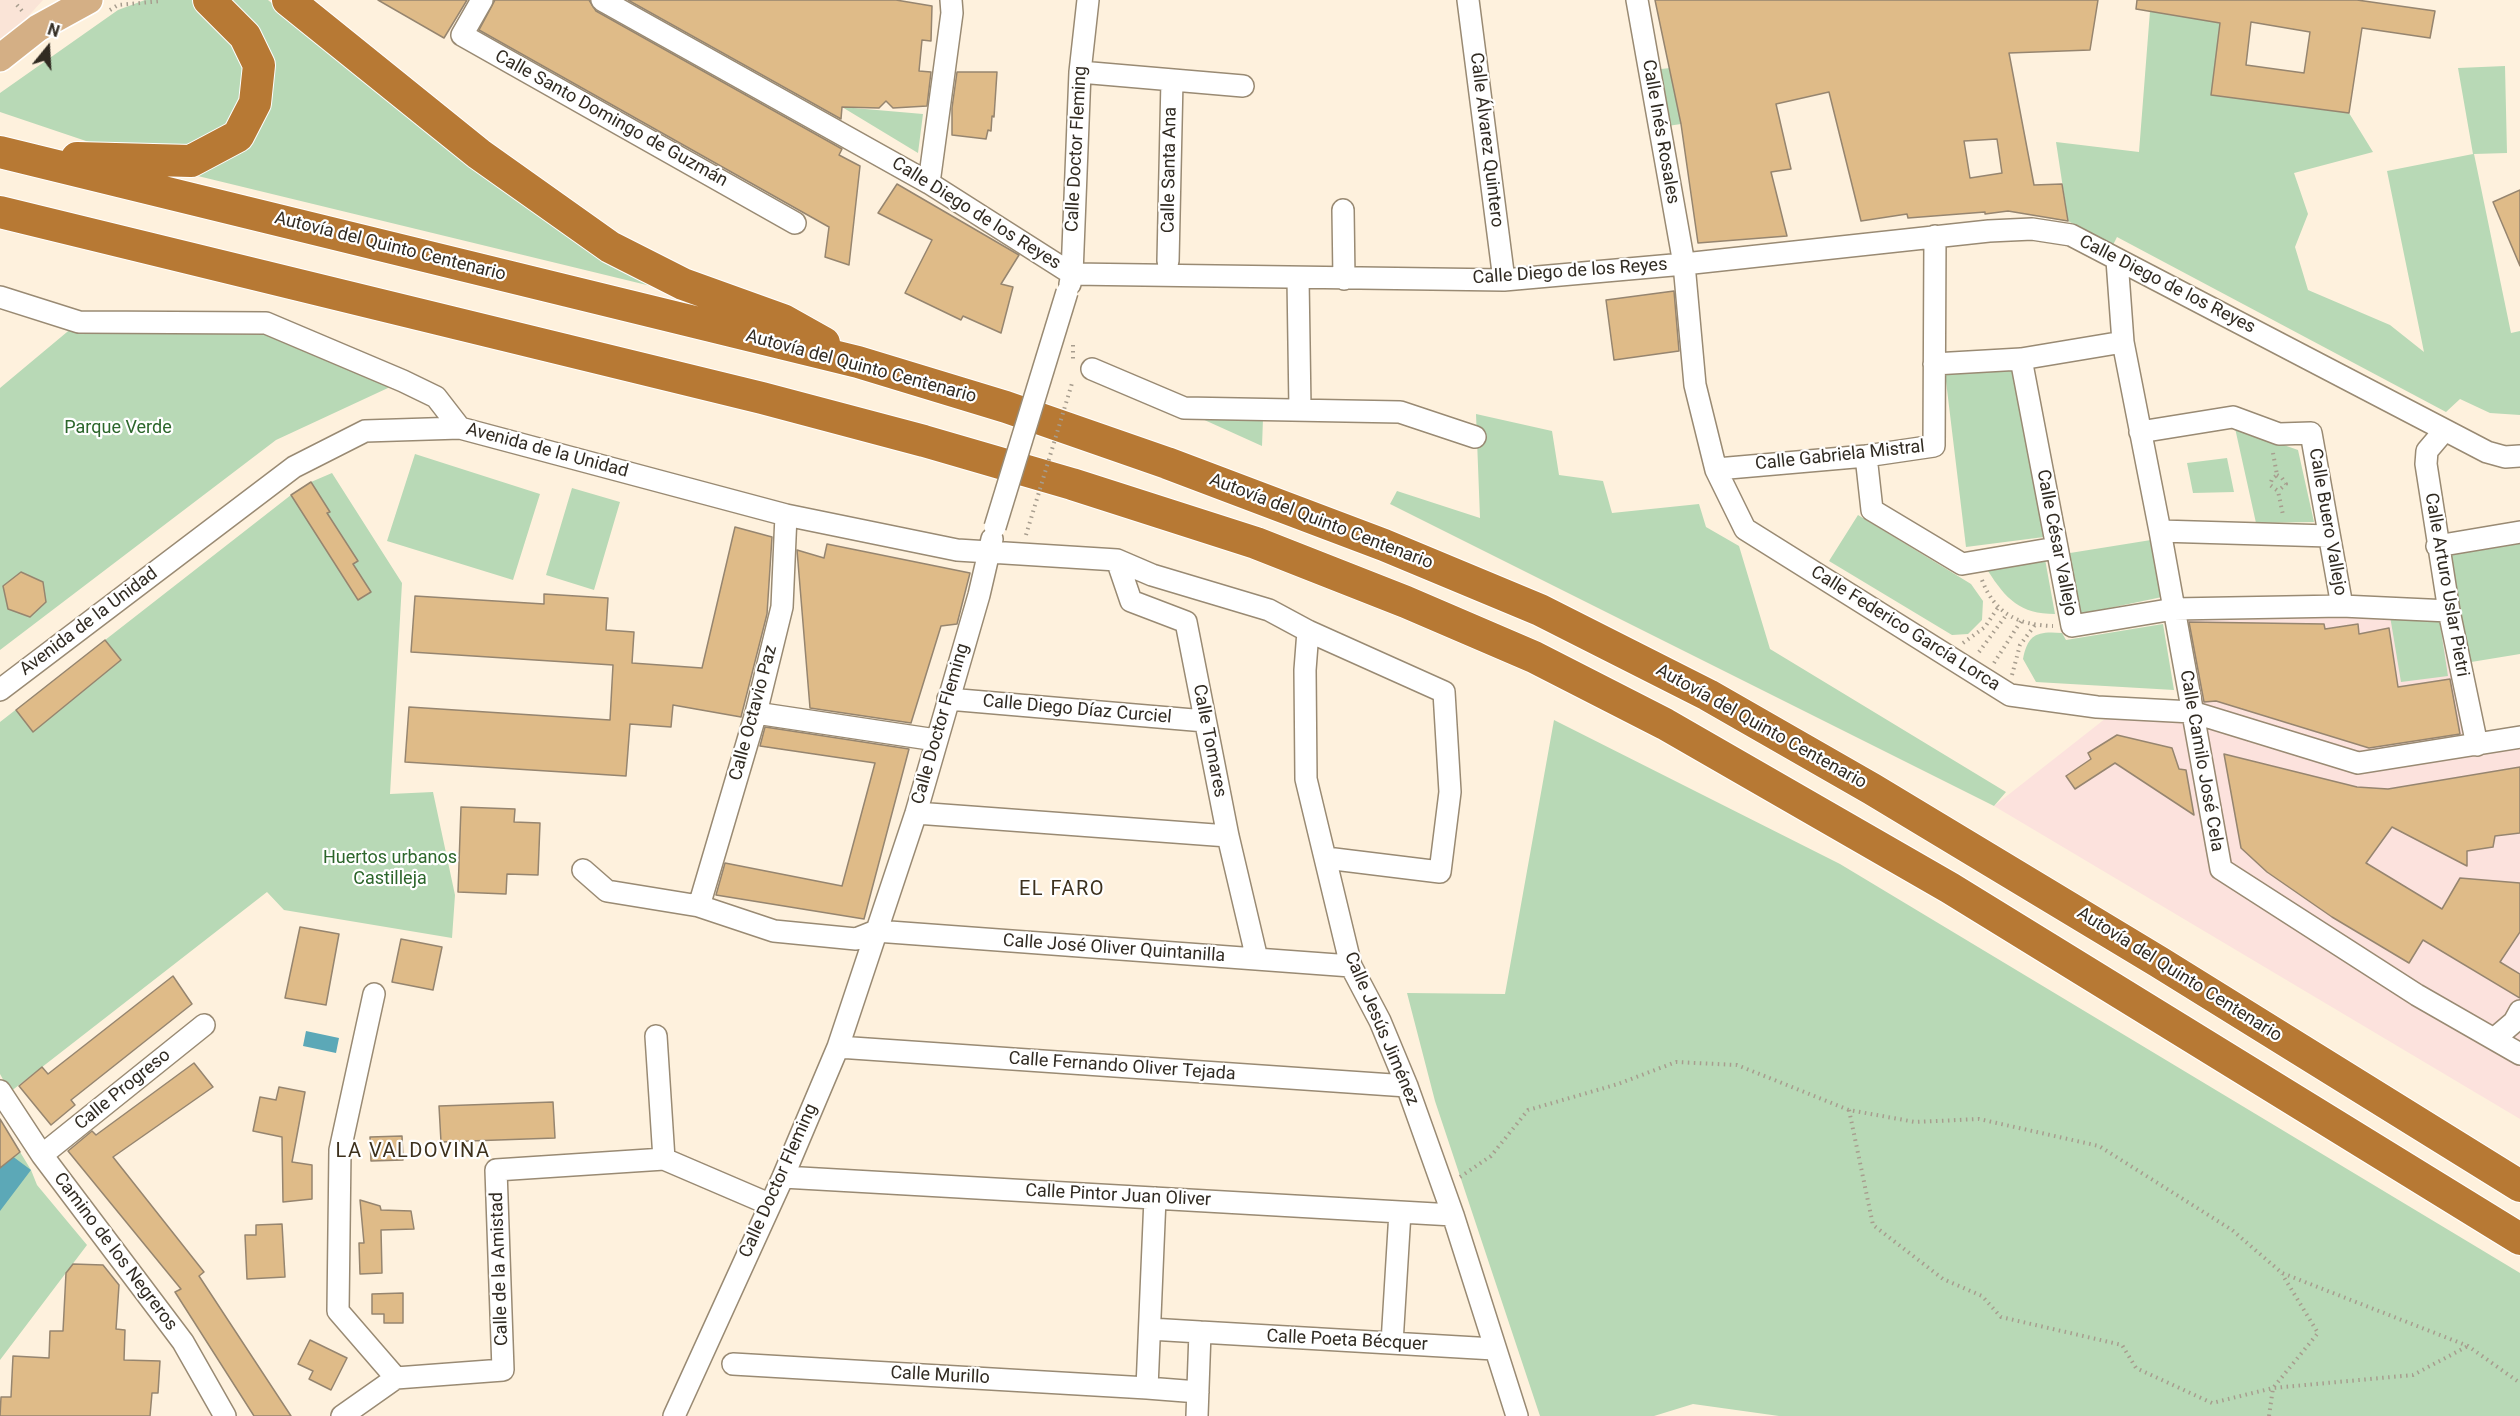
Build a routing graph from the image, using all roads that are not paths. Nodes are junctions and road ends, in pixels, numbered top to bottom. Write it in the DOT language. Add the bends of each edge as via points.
graph roads {
  1 [pos="58,0"];
  2 [pos="89,0"];
  3 [pos="209,0"];
  4 [pos="288,0"];
  5 [pos="304,0"];
  6 [pos="482,0"];
  7 [pos="602,0"];
  8 [pos="951,0"];
  9 [pos="1088,0"];
  10 [pos="1468,0"];
  11 [pos="1637,0"];
  12 [pos="38,28"];
  13 [pos="335,39"];
  14 [pos="0,58"];
  15 [pos="1080,72"];
  16 [pos="1172,80"];
  17 [pos="1243,87"];
  18 [pos="12,155"];
  19 [pos="929,183"];
  20 [pos="1343,210"];
  21 [pos="0,212"];
  22 [pos="795,223"];
  23 [pos="1935,236"];
  24 [pos="2117,260"];
  25 [pos="1168,261"];
  26 [pos="1684,264"];
  27 [pos="1298,278"];
  28 [pos="1344,279"];
  29 [pos="1504,280"];
  30 [pos="1070,283"];
  31 [pos="0,297"];
  32 [pos="2123,342"];
  33 [pos="2021,359"];
  34 [pos="858,362"];
  35 [pos="1934,364"];
  36 [pos="1092,369"];
  37 [pos="1300,409"];
  38 [pos="460,428"];
  39 [pos="2444,431"];
  40 [pos="2140,432"];
  41 [pos="1475,437"];
  42 [pos="1866,456"];
  43 [pos="2520,456"];
  44 [pos="1717,470"];
  45 [pos="786,515"];
  46 [pos="2160,531"];
  47 [pos="2520,532"];
  48 [pos="2329,536"];
  49 [pos="2437,546"];
  50 [pos="2056,548"];
  51 [pos="989,553"];
  52 [pos="1117,560"];
  53 [pos="2343,606"];
  54 [pos="2174,609"];
  55 [pos="2449,611"];
  56 [pos="1308,631"];
  57 [pos="0,690"];
  58 [pos="948,699"];
  59 [pos="2192,712"];
  60 [pos="756,713"];
  61 [pos="1205,721"];
  62 [pos="2520,737"];
  63 [pos="936,740"];
  64 [pos="2477,745"];
  65 [pos="916,813"];
  66 [pos="1228,836"];
  67 [pos="1326,858"];
  68 [pos="583,870"];
  69 [pos="699,906"];
  70 [pos="876,931"];
  71 [pos="1257,959"];
  72 [pos="1351,966"];
  73 [pos="374,994"];
  74 [pos="2520,1011"];
  75 [pos="204,1025"];
  76 [pos="656,1036"];
  77 [pos="2494,1039"];
  78 [pos="838,1047"];
  79 [pos="2520,1054"];
  80 [pos="1407,1086"];
  81 [pos="0,1091"];
  82 [pos="42,1155"];
  83 [pos="664,1159"];
  84 [pos="783,1177"];
  85 [pos="2520,1186"];
  86 [pos="1155,1198"];
  87 [pos="769,1204"];
  88 [pos="1400,1212"];
  89 [pos="1453,1215"];
  90 [pos="2520,1239"];
  91 [pos="1150,1329"];
  92 [pos="1200,1332"];
  93 [pos="1392,1343"];
  94 [pos="1494,1349"];
  95 [pos="733,1364"];
  96 [pos="396,1378"];
  97 [pos="1147,1388"];
  98 [pos="1198,1392"];
  99 [pos="225,1416"];
  100 [pos="342,1416"];
  101 [pos="674,1416"];
  102 [pos="1197,1416"];
  103 [pos="1517,1416"];
  1 -- 12 [label="main road"];
  2 -- 12 [label="main road"];
  3 -- 18 [label="highway" via="244,36 259,65 255,103 238,136 191,161"];
  4 -- 13 [label="highway"];
  5 -- 13 [label="highway"];
  6 -- 22 [label="street, Calle Santo Domingo de Guzmán" via="462,35"];
  7 -- 19 [label="street, Calle Diego de los Reyes"];
  8 -- 19 [label="street"];
  9 -- 15 [label="street, Calle Doctor Fleming"];
  10 -- 29 [label="street, Calle Álvarez Quintero"];
  11 -- 26 [label="street, Calle Inés Rosales"];
  12 -- 14 [label="main road"];
  13 -- 34 [label="highway" via="479,154 610,247 683,284 783,320"];
  15 -- 16 [label="street"];
  15 -- 30 [label="street, Calle Doctor Fleming"];
  16 -- 17 [label="street"];
  16 -- 25 [label="street, Calle Santa Ana"];
  18 -- 34 [label="highway, Autovía del Quinto Centenario"];
  19 -- 30 [label="street, Calle Diego de los Reyes"];
  20 -- 28 [label="street"];
  21 -- 90 [label="highway" via="935,444 1256,543 1406,602 1534,657 1665,724 1950,888"];
  23 -- 24 [label="street, Calle Diego de los Reyes" via="2032,229 2071,235"];
  23 -- 26 [label="street, Calle Diego de los Reyes"];
  23 -- 35 [label="street, Calle Gabriela Mistral"];
  24 -- 32 [label="street, Calle Camilo José Cela"];
  24 -- 39 [label="street, Calle Diego de los Reyes"];
  26 -- 29 [label="street, Calle Diego de los Reyes"];
  26 -- 44 [label="street, Calle Federico García Lorca" via="1695,385"];
  27 -- 28 [label="street, Calle Diego de los Reyes"];
  27 -- 30 [label="street, Calle Diego de los Reyes"];
  27 -- 37 [label="street"];
  28 -- 29 [label="street, Calle Diego de los Reyes"];
  30 -- 51 [label="street, Calle Doctor Fleming, bridge"];
  31 -- 38 [label="street" via="80,322 266,322 436,397"];
  32 -- 33 [label="street"];
  32 -- 40 [label="street, Calle Camilo José Cela"];
  33 -- 35 [label="street"];
  33 -- 50 [label="street, Calle César Vallejo"];
  34 -- 85 [label="highway, Autovía del Quinto Centenario" via="1006,407 1310,515 1540,610 1708,695 1872,789"];
  35 -- 42 [label="street, Calle Gabriela Mistral" via="1934,446"];
  36 -- 37 [label="street" via="1184,408"];
  37 -- 41 [label="street" via="1400,412"];
  38 -- 45 [label="street, Avenida de la Unidad"];
  38 -- 57 [label="street, Avenida de la Unidad" via="365,431 294,467"];
  39 -- 43 [label="street, Calle Diego de los Reyes" via="2487,452"];
  39 -- 49 [label="street, Calle Arturo Uslar Pietri" via="2427,451 2426,464"];
  40 -- 46 [label="street, Calle Camilo José Cela"];
  40 -- 48 [label="street, Calle Buero Vallejo" via="2233,417 2279,434 2310,433"];
  42 -- 44 [label="street, Calle Gabriela Mistral"];
  42 -- 50 [label="street" via="1872,510 1962,564"];
  44 -- 59 [label="street, Calle Federico García Lorca" via="1745,529 2010,695 2097,707"];
  45 -- 51 [label="street, Avenida de la Unidad"];
  45 -- 60 [label="street, Calle Octavio Paz" via="782,607"];
  46 -- 48 [label="street"];
  46 -- 54 [label="street, Calle Camilo José Cela"];
  47 -- 49 [label="street"];
  48 -- 53 [label="street, Calle Buero Vallejo"];
  49 -- 55 [label="street, Calle Arturo Uslar Pietri"];
  50 -- 54 [label="street, Calle César Vallejo" via="2072,626"];
  51 -- 52 [label="street, Avenida de la Unidad"];
  51 -- 58 [label="street, Calle Doctor Fleming"];
  52 -- 56 [label="street" via="1152,575 1269,610"];
  52 -- 61 [label="street, Calle Tomares" via="1131,601 1186,622"];
  53 -- 54 [label="street"];
  53 -- 55 [label="street"];
  54 -- 59 [label="street, Calle Camilo José Cela"];
  55 -- 64 [label="street, Calle Arturo Uslar Pietri"];
  56 -- 67 [label="street, Calle Jesús Jiménez" via="1306,779"];
  56 -- 67 [label="street" via="1444,692 1450,792 1440,872"];
  58 -- 61 [label="street, Calle Diego Díaz Curciel"];
  58 -- 63 [label="street, Calle Doctor Fleming"];
  59 -- 64 [label="street, Calle Federico García Lorca" via="2358,763"];
  59 -- 77 [label="street, Calle Camilo José Cela" via="2221,869"];
  60 -- 63 [label="street"];
  60 -- 69 [label="street, Calle Octavio Paz"];
  61 -- 66 [label="street, Calle Tomares"];
  62 -- 64 [label="street, Calle Federico García Lorca"];
  63 -- 65 [label="street, Calle Doctor Fleming"];
  65 -- 66 [label="street"];
  65 -- 70 [label="street, Calle Doctor Fleming"];
  66 -- 71 [label="street, Calle Tomares"];
  67 -- 72 [label="street, Calle Jesús Jiménez"];
  68 -- 69 [label="street, Calle José Oliver Quintanilla" via="608,891"];
  69 -- 70 [label="street, Calle José Oliver Quintanilla" via="774,931 856,939"];
  70 -- 71 [label="street, Calle José Oliver Quintanilla"];
  70 -- 78 [label="street, Calle Doctor Fleming"];
  71 -- 72 [label="street, Calle José Oliver Quintanilla"];
  72 -- 80 [label="street, Calle Jesús Jiménez" via="1380,1021"];
  73 -- 96 [label="street" via="340,1150 338,1311"];
  74 -- 77 [label="street" via="2514,1022"];
  75 -- 82 [label="street, Calle Progreso"];
  76 -- 83 [label="street"];
  77 -- 79 [label="street, Calle Camilo José Cela"];
  78 -- 80 [label="street, Calle Fernando Oliver Tejada"];
  78 -- 84 [label="street, Calle Doctor Fleming"];
  80 -- 89 [label="street, Calle Jesús Jiménez"];
  81 -- 82 [label="street, Camino de los Negreros"];
  82 -- 99 [label="street, Camino de los Negreros" via="183,1342"];
  83 -- 87 [label="street, Calle de la Amistad"];
  83 -- 96 [label="street, Calle de la Amistad" via="496,1170 503,1370"];
  84 -- 86 [label="street, Calle Pintor Juan Oliver"];
  84 -- 87 [label="street, Calle Doctor Fleming"];
  86 -- 88 [label="street, Calle Pintor Juan Oliver"];
  86 -- 91 [label="street"];
  87 -- 101 [label="street, Calle Doctor Fleming"];
  88 -- 89 [label="street, Calle Pintor Juan Oliver"];
  88 -- 93 [label="street"];
  89 -- 94 [label="street, Calle Jesús Jiménez"];
  91 -- 92 [label="street, Calle Poeta Bécquer"];
  91 -- 97 [label="street"];
  92 -- 93 [label="street, Calle Poeta Bécquer"];
  92 -- 98 [label="street"];
  93 -- 94 [label="street, Calle Poeta Bécquer"];
  94 -- 103 [label="street, Calle Jesús Jiménez"];
  95 -- 97 [label="street, Calle Murillo"];
  96 -- 100 [label="street"];
  97 -- 98 [label="street, Calle Murillo"];
  98 -- 102 [label="street"];
}
